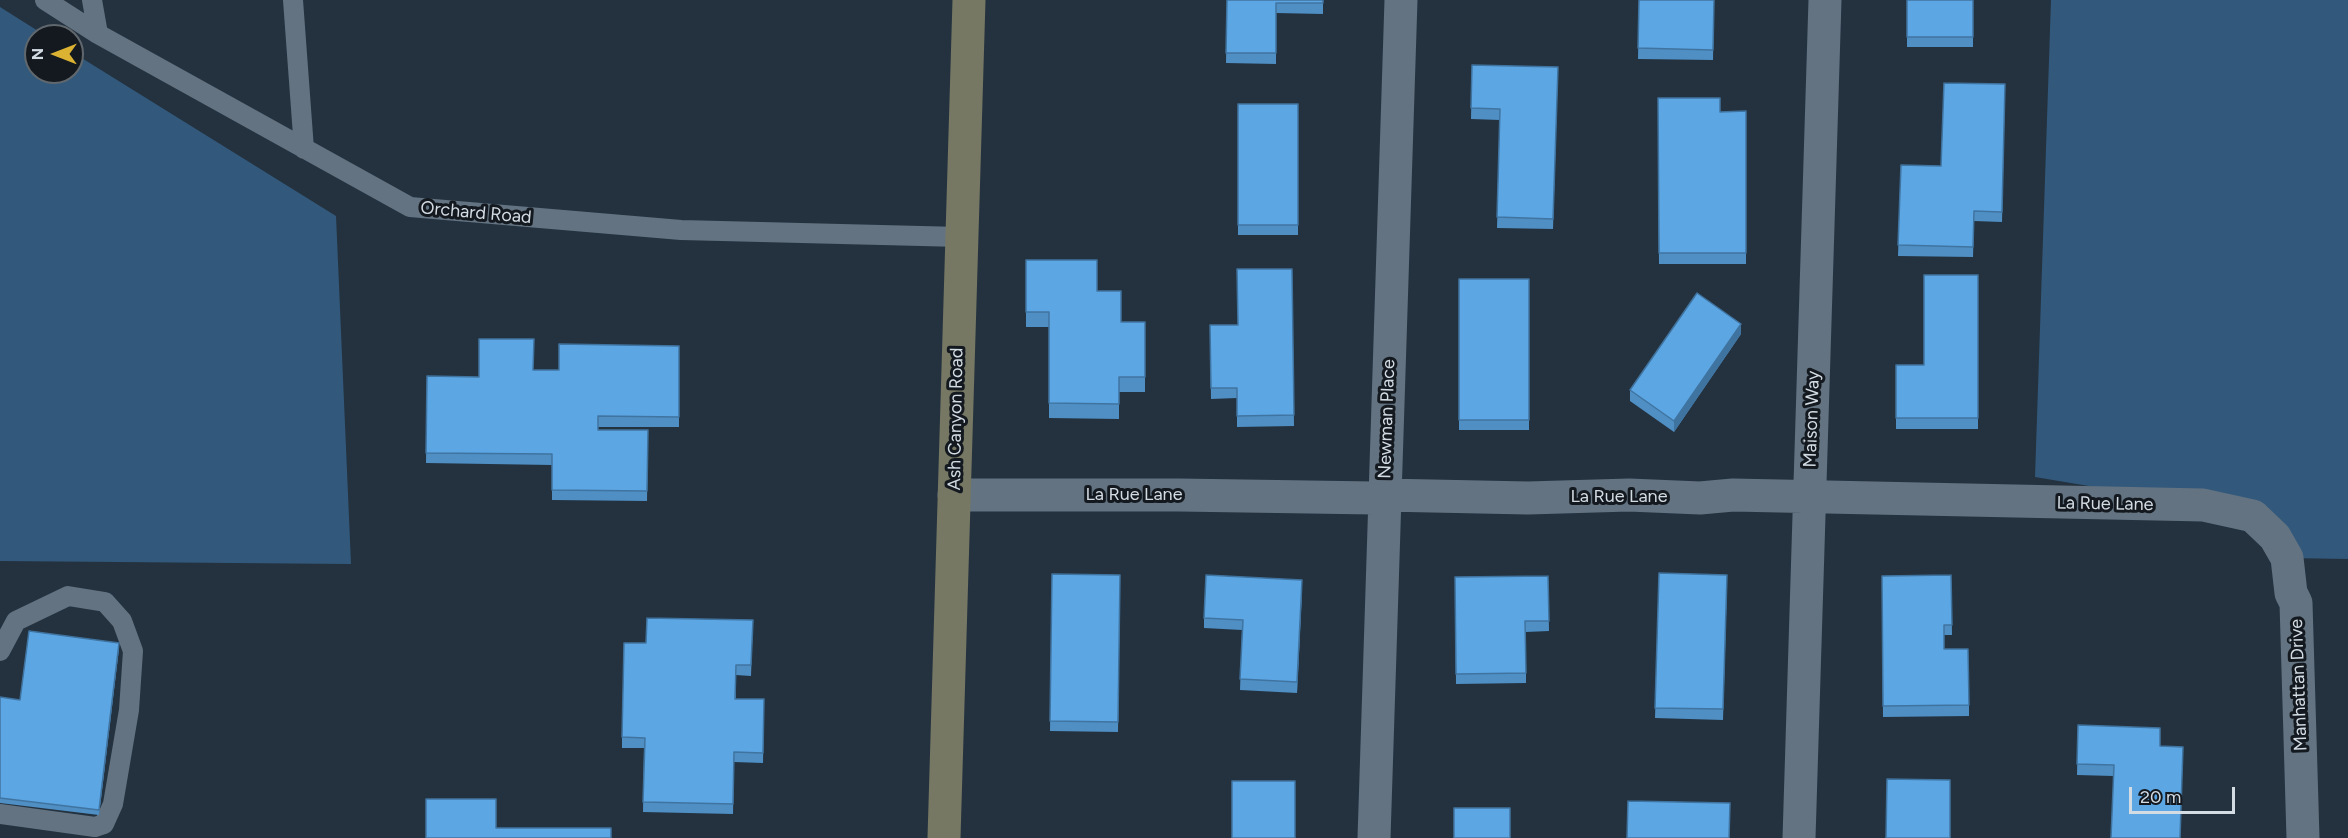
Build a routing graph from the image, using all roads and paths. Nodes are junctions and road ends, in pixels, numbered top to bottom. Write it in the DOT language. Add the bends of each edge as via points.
graph roads {
  1 [pos="45,0"];
  2 [pos="92,0"];
  3 [pos="292,0"];
  4 [pos="969,0"];
  5 [pos="1401,0"];
  6 [pos="1825,0"];
  7 [pos="98,34"];
  8 [pos="304,149"];
  9 [pos="961,237"];
  10 [pos="954,495"];
  11 [pos="1384,495"];
  12 [pos="1810,498"];
  13 [pos="2276,537"];
  14 [pos="0,651"];
  15 [pos="0,814"];
  16 [pos="944,838"];
  17 [pos="1374,838"];
  18 [pos="1799,838"];
  19 [pos="2303,838"];
  1 -- 7 [label="lane, Orchard Road"];
  2 -- 7 [label="lane"];
  3 -- 8 [label="lane"];
  4 -- 9 [label="street, Ash Canyon Road"];
  5 -- 11 [label="street, Newman Place"];
  6 -- 12 [label="street, Maison Way"];
  7 -- 8 [label="lane, Orchard Road"];
  8 -- 9 [label="lane, Orchard Road" via="410,207 681,230"];
  9 -- 10 [label="street, Ash Canyon Road"];
  10 -- 11 [label="street, La Rue Lane"];
  10 -- 16 [label="street, Ash Canyon Road"];
  11 -- 12 [label="street, La Rue Lane"];
  11 -- 17 [label="street, Newman Place"];
  12 -- 13 [label="street, La Rue Lane" via="2204,506 2253,516"];
  12 -- 18 [label="street, Maison Way"];
  13 -- 19 [label="street, Manhattan Drive" via="2287,558 2296,603"];
  14 -- 15 [label="lane" via="16,621 68,596 105,602 122,621 133,651 129,710 114,804 104,824 95,827"];
}
